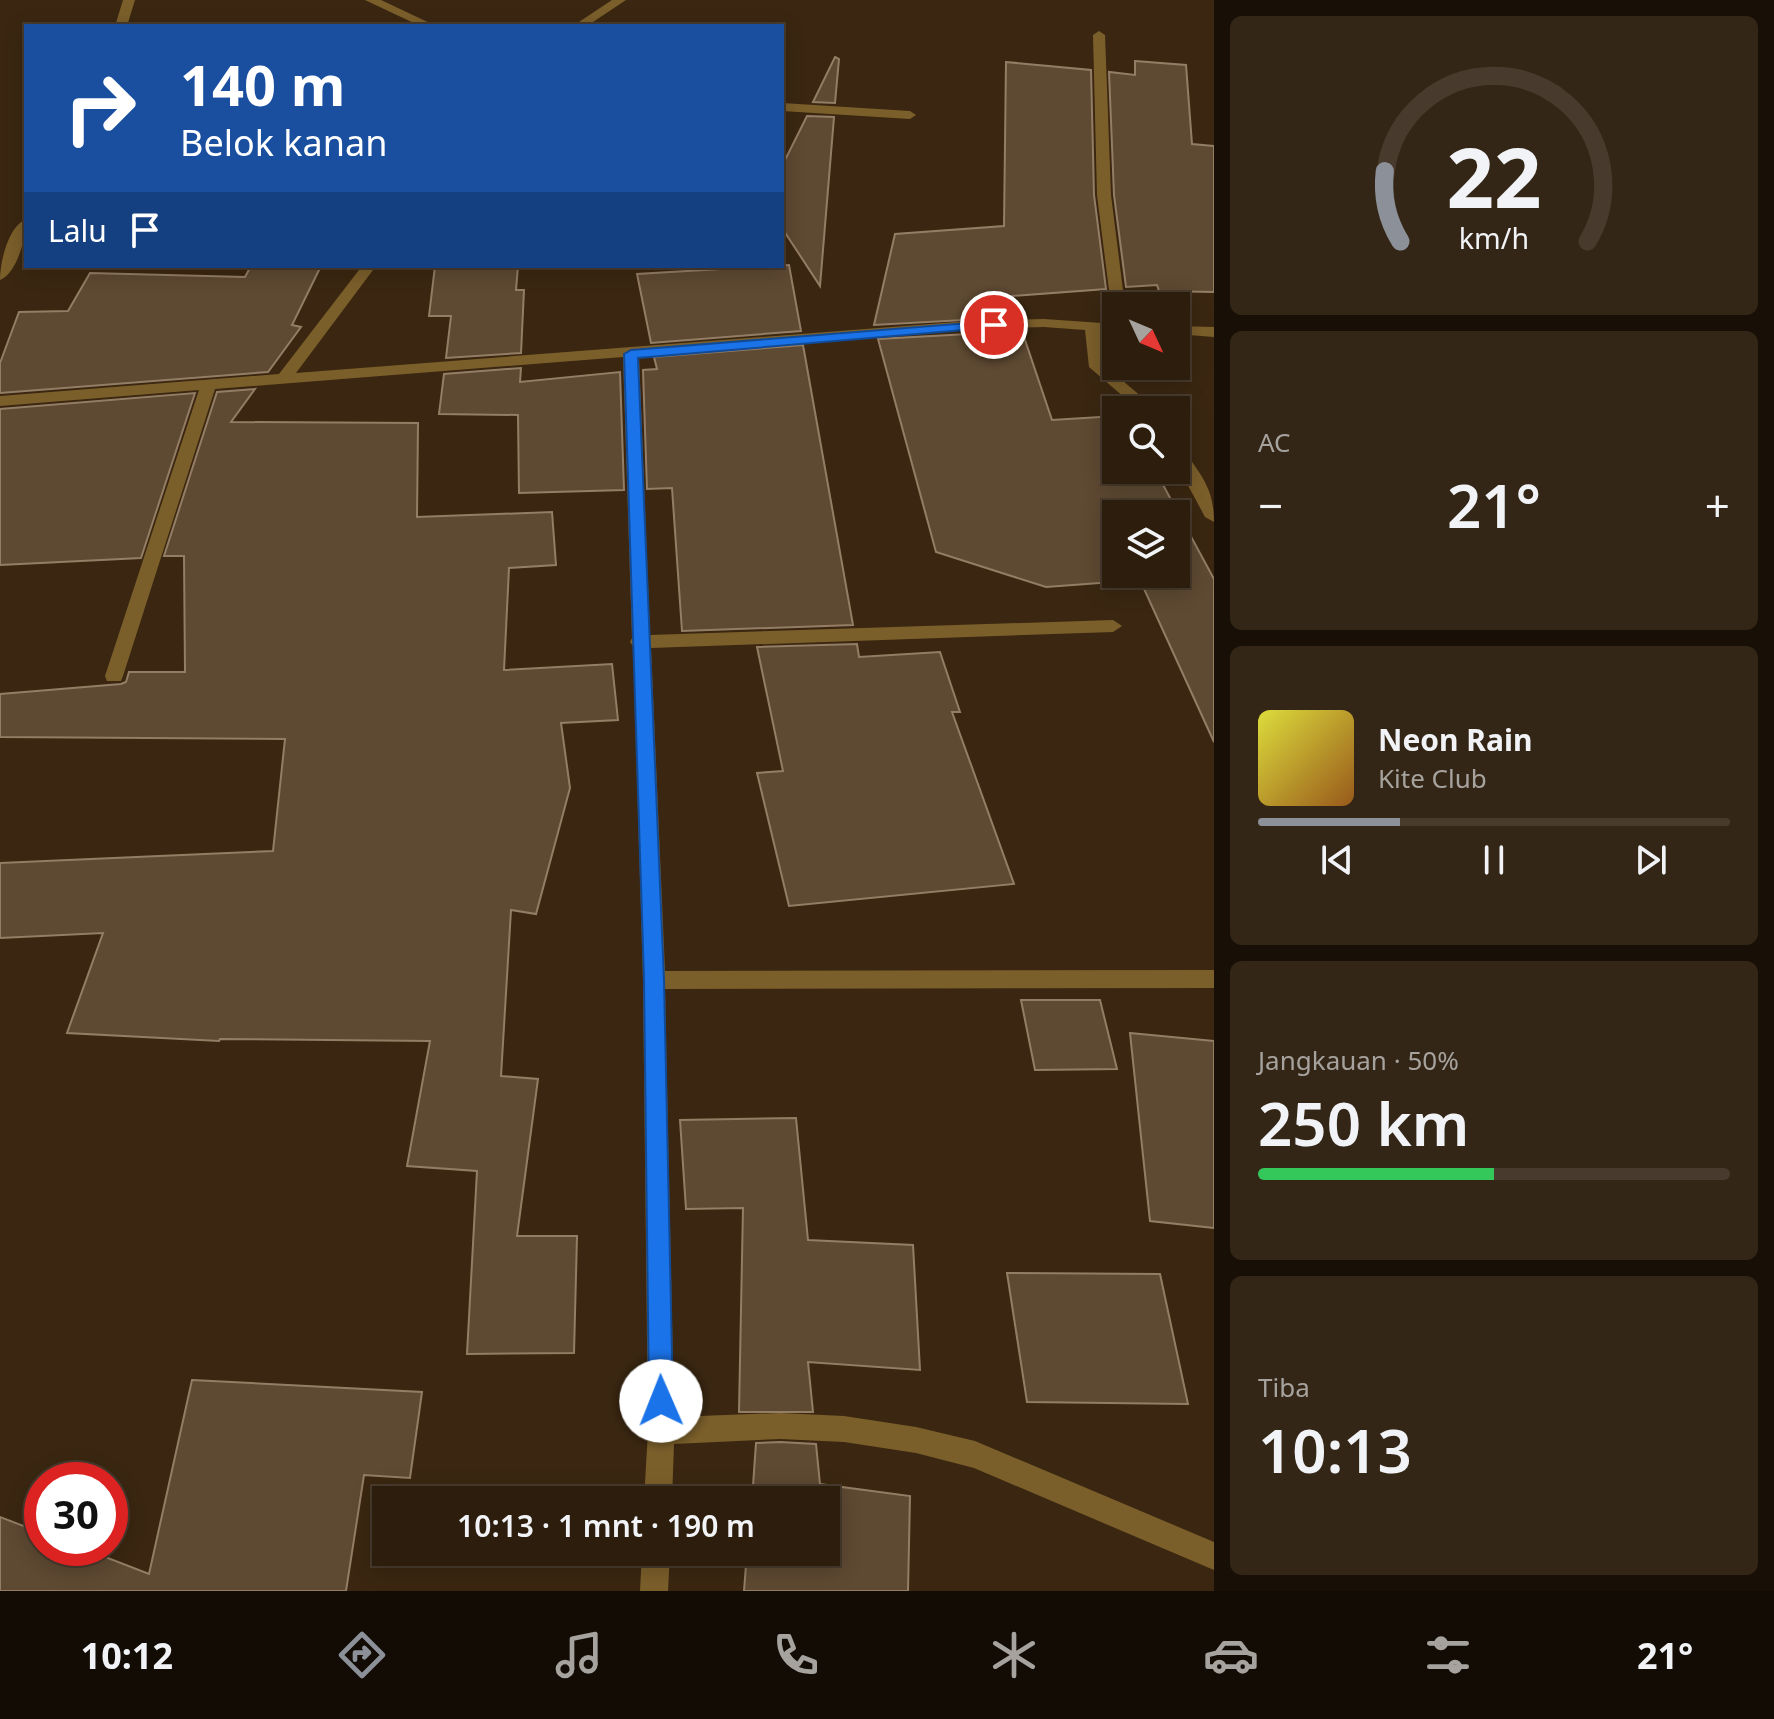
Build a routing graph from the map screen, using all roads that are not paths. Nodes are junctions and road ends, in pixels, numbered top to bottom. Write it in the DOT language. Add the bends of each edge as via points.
graph roads {
  1 [pos="129,0"];
  2 [pos="371,0"];
  3 [pos="620,0"];
  4 [pos="122,24"];
  5 [pos="425,24"];
  6 [pos="582,24"];
  7 [pos="1099,35"];
  8 [pos="784,107"];
  9 [pos="910,115"];
  10 [pos="24,227"];
  11 [pos="367,268"];
  12 [pos="0,276"];
  13 [pos="1116,292"];
  14 [pos="1092,326"];
  15 [pos="1102,327"];
  16 [pos="1190,331"];
  17 [pos="1214,332"];
  18 [pos="631,354"];
  19 [pos="285,377"];
  20 [pos="209,383"];
  21 [pos="1132,396"];
  22 [pos="0,401"];
  23 [pos="1190,472"];
  24 [pos="1214,517"];
  25 [pos="1113,626"];
  26 [pos="639,642"];
  27 [pos="114,676"];
  28 [pos="1214,979"];
  29 [pos="654,980"];
  30 [pos="661,1431"];
  31 [pos="659,1486"];
  32 [pos="1214,1556"];
  33 [pos="655,1566"];
  34 [pos="654,1591"];
  1 -- 4 [label="street"];
  2 -- 5 [label="street"];
  3 -- 6 [label="street"];
  7 -- 13 [label="street" via="1104,195"];
  8 -- 9 [label="street"];
  10 -- 12 [label="street"];
  11 -- 19 [label="street"];
  14 -- 15 [label="street"];
  14 -- 18 [label="street" via="969,325"];
  14 -- 21 [label="street" via="1094,364"];
  16 -- 17 [label="street"];
  18 -- 19 [label="street"];
  18 -- 26 [label="street"];
  19 -- 20 [label="street"];
  20 -- 22 [label="street"];
  20 -- 27 [label="street"];
  23 -- 24 [label="street"];
  25 -- 26 [label="street"];
  26 -- 29 [label="street"];
  28 -- 29 [label="street"];
  29 -- 30 [label="street"];
  30 -- 31 [label="street"];
  30 -- 32 [label="street" via="780,1426 916,1440 975,1455"];
  33 -- 34 [label="street"];
}
